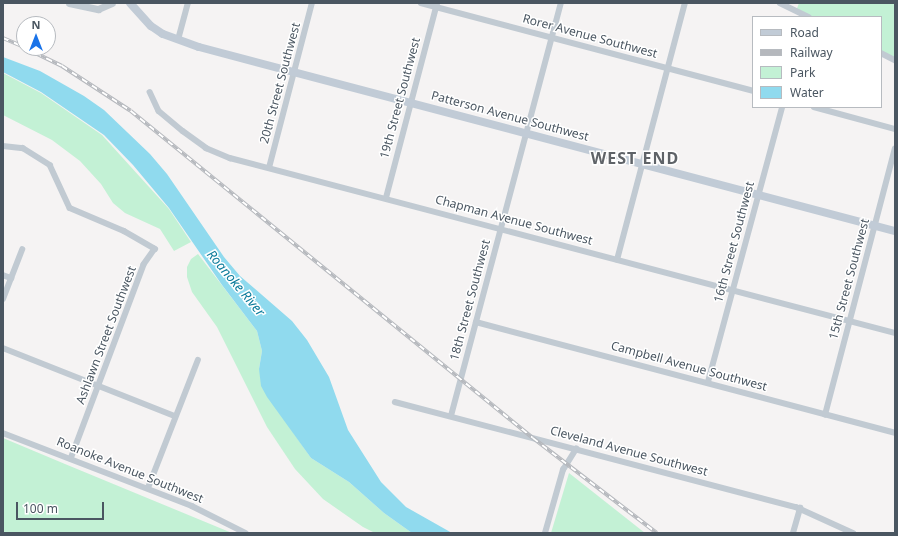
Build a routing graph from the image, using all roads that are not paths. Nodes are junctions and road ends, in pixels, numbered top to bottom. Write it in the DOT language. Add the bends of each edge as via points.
graph roads {
  1 [pos="69,3"];
  2 [pos="112,3"];
  3 [pos="130,3"];
  4 [pos="188,3"];
  5 [pos="312,3"];
  6 [pos="421,3"];
  7 [pos="561,3"];
  8 [pos="685,3"];
  9 [pos="780,3"];
  10 [pos="436,5"];
  11 [pos="805,16"];
  12 [pos="551,38"];
  13 [pos="178,40"];
  14 [pos="882,54"];
  15 [pos="895,60"];
  16 [pos="668,68"];
  17 [pos="294,72"];
  18 [pos="752,91"];
  19 [pos="150,92"];
  20 [pos="410,102"];
  21 [pos="782,108"];
  22 [pos="818,108"];
  23 [pos="895,128"];
  24 [pos="526,133"];
  25 [pos="3,146"];
  26 [pos="895,149"];
  27 [pos="642,164"];
  28 [pos="269,168"];
  29 [pos="758,194"];
  30 [pos="386,198"];
  31 [pos="875,225"];
  32 [pos="500,228"];
  33 [pos="895,231"];
  34 [pos="22,250"];
  35 [pos="617,260"];
  36 [pos="3,274"];
  37 [pos="11,278"];
  38 [pos="733,290"];
  39 [pos="3,299"];
  40 [pos="849,321"];
  41 [pos="476,322"];
  42 [pos="895,333"];
  43 [pos="3,348"];
  44 [pos="198,360"];
  45 [pos="708,382"];
  46 [pos="98,386"];
  47 [pos="395,402"];
  48 [pos="825,415"];
  49 [pos="175,416"];
  50 [pos="451,416"];
  51 [pos="3,433"];
  52 [pos="895,433"];
  53 [pos="576,449"];
  54 [pos="71,459"];
  55 [pos="148,488"];
  56 [pos="800,508"];
  57 [pos="246,533"];
  58 [pos="545,533"];
  59 [pos="793,533"];
  60 [pos="853,533"];
  1 -- 2 [label="street" via="98,9"];
  3 -- 13 [label="main road, Patterson Avenue Southwest" via="150,28"];
  4 -- 13 [label="street"];
  5 -- 17 [label="street, 20th Street Southwest"];
  6 -- 10 [label="street, Rorer Avenue Southwest"];
  7 -- 12 [label="street, 18th Street Southwest"];
  8 -- 16 [label="street"];
  9 -- 11 [label="street"];
  10 -- 12 [label="street, Rorer Avenue Southwest"];
  10 -- 20 [label="street, 19th Street Southwest"];
  12 -- 16 [label="street, Rorer Avenue Southwest"];
  12 -- 24 [label="street, 18th Street Southwest"];
  13 -- 17 [label="main road, Patterson Avenue Southwest"];
  14 -- 15 [label="street"];
  16 -- 18 [label="street, Rorer Avenue Southwest"];
  16 -- 27 [label="street"];
  17 -- 20 [label="main road, Patterson Avenue Southwest"];
  17 -- 28 [label="street, 20th Street Southwest"];
  19 -- 28 [label="street, Chapman Avenue Southwest" via="159,111 198,143 218,154"];
  20 -- 24 [label="main road, Patterson Avenue Southwest"];
  20 -- 30 [label="street, 19th Street Southwest"];
  21 -- 29 [label="street, 16th Street Southwest"];
  22 -- 23 [label="street"];
  24 -- 27 [label="main road, Patterson Avenue Southwest"];
  24 -- 32 [label="street, 18th Street Southwest"];
  25 -- 46 [label="street, Ashlawn Street Southwest" via="23,148 50,165 68,207 124,231 156,249 144,265"];
  26 -- 31 [label="street, 15th Street Southwest"];
  27 -- 29 [label="main road, Patterson Avenue Southwest"];
  27 -- 35 [label="street"];
  28 -- 30 [label="street, Chapman Avenue Southwest"];
  29 -- 31 [label="main road, Patterson Avenue Southwest"];
  29 -- 38 [label="street, 16th Street Southwest"];
  30 -- 32 [label="street, Chapman Avenue Southwest"];
  31 -- 33 [label="main road, Patterson Avenue Southwest"];
  31 -- 40 [label="street, 15th Street Southwest"];
  32 -- 35 [label="street, Chapman Avenue Southwest"];
  32 -- 41 [label="street, 18th Street Southwest"];
  34 -- 37 [label="street"];
  35 -- 38 [label="street, Chapman Avenue Southwest"];
  36 -- 37 [label="street"];
  37 -- 39 [label="street"];
  38 -- 40 [label="street, Chapman Avenue Southwest"];
  38 -- 45 [label="street, 16th Street Southwest"];
  40 -- 42 [label="street, Chapman Avenue Southwest"];
  40 -- 48 [label="street, 15th Street Southwest"];
  41 -- 45 [label="street, Campbell Avenue Southwest"];
  41 -- 50 [label="street, 18th Street Southwest"];
  43 -- 46 [label="street"];
  44 -- 49 [label="street"];
  45 -- 48 [label="street, Campbell Avenue Southwest"];
  46 -- 49 [label="street"];
  46 -- 54 [label="street, Ashlawn Street Southwest"];
  47 -- 50 [label="street, Cleveland Avenue Southwest"];
  48 -- 52 [label="street, Campbell Avenue Southwest"];
  49 -- 55 [label="street"];
  50 -- 53 [label="street, Cleveland Avenue Southwest"];
  51 -- 54 [label="street, Roanoke Avenue Southwest"];
  53 -- 56 [label="street, Cleveland Avenue Southwest"];
  53 -- 58 [label="street" via="563,470"];
  54 -- 55 [label="street, Roanoke Avenue Southwest"];
  55 -- 57 [label="street, Roanoke Avenue Southwest" via="192,506"];
  56 -- 59 [label="street"];
  56 -- 60 [label="street, Cleveland Avenue Southwest"];
}
